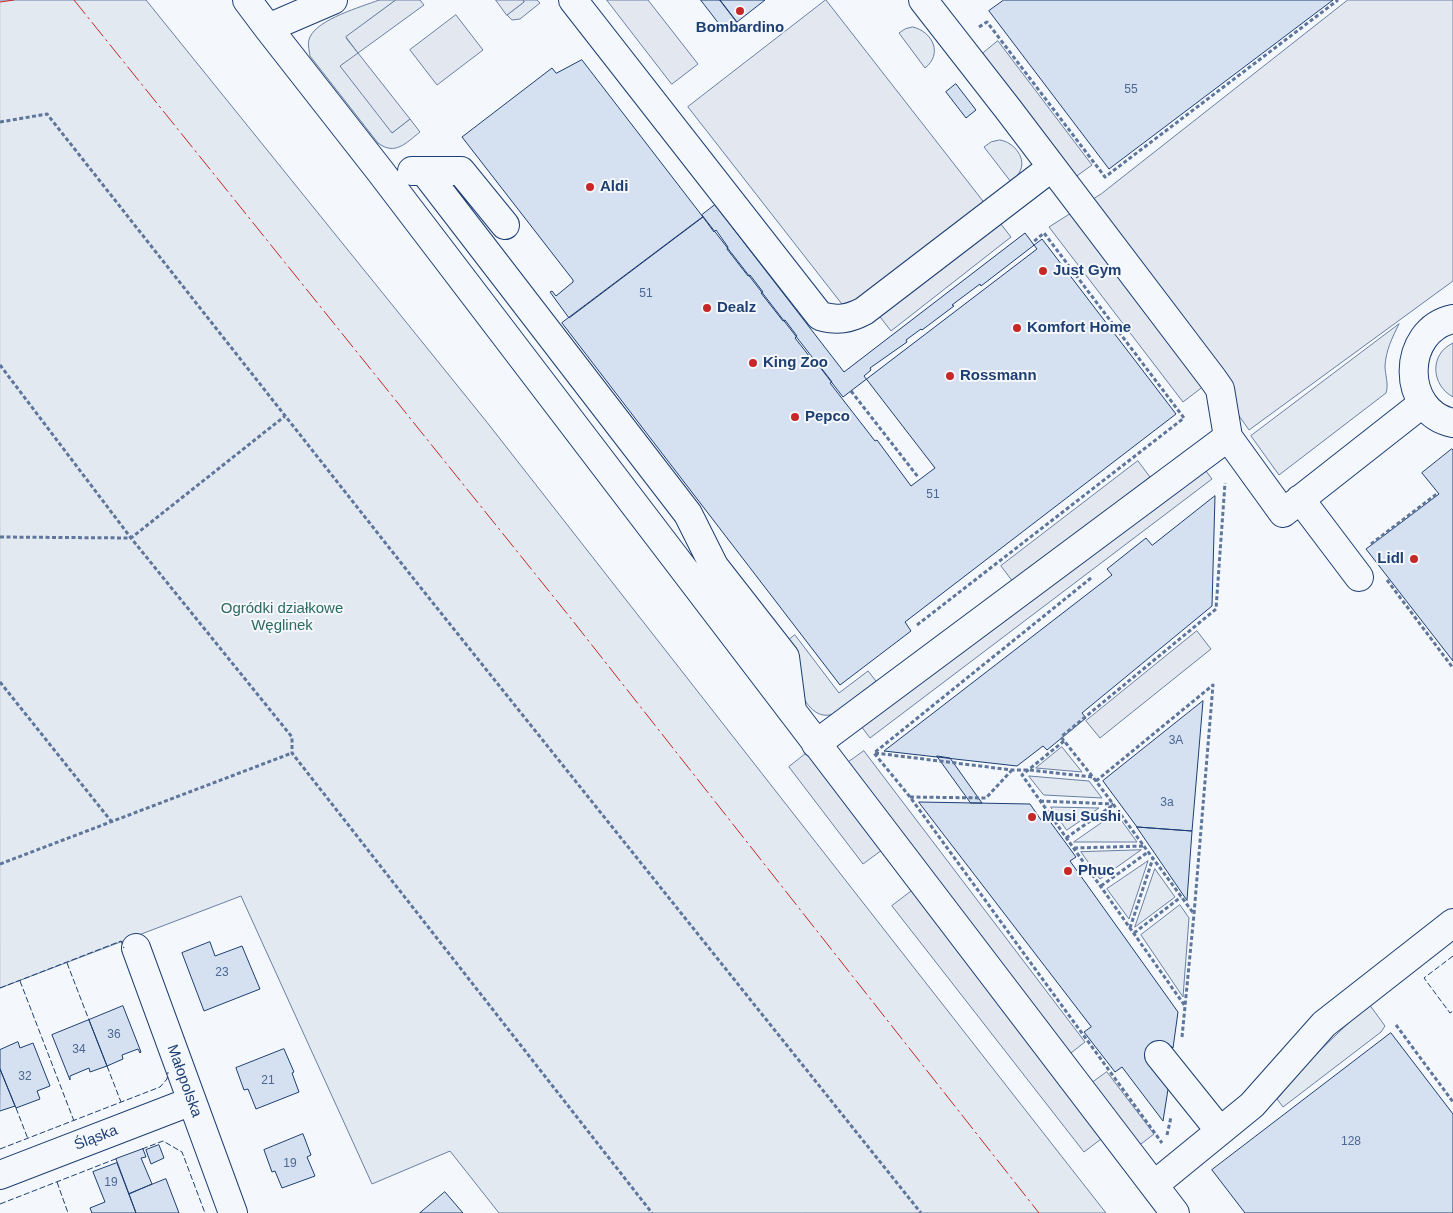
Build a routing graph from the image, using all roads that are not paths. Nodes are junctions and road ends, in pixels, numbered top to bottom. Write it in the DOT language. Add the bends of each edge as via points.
graph roads {
  1 [pos="247,0"];
  2 [pos="333,0"];
  3 [pos="573,0"];
  4 [pos="923,0"];
  5 [pos="268,28"];
  6 [pos="1052,167"];
  7 [pos="380,171"];
  8 [pos="424,171"];
  9 [pos="505,225"];
  10 [pos="1453,319"];
  11 [pos="1423,403"];
  12 [pos="1453,423"];
  13 [pos="1228,438"];
  14 [pos="1300,499"];
  15 [pos="688,514"];
  16 [pos="1371,575"];
  17 [pos="786,632"];
  18 [pos="792,712"];
  19 [pos="816,744"];
  20 [pos="1453,924"];
  21 [pos="136,948"];
  22 [pos="1159,1055"];
  23 [pos="192,1101"];
  24 [pos="1220,1131"];
  25 [pos="0,1175"];
  26 [pos="1154,1185"];
  27 [pos="234,1213"];
  28 [pos="1175,1213"];
  1 -- 5 [label="street"];
  2 -- 5 [label="street"];
  3 -- 6 [label="street" via="820,316 841,319 864,311"];
  4 -- 6 [label="street"];
  5 -- 7 [label="street"];
  6 -- 13 [label="street" via="1220,389"];
  7 -- 8 [label="street"];
  7 -- 18 [label="street"];
  8 -- 9 [label="street" via="462,171"];
  8 -- 15 [label="street"];
  10 -- 11 [label="street" via="1434,328 1422,340 1415,355 1415,388"];
  11 -- 12 [label="street" via="1434,414"];
  11 -- 14 [label="street"];
  13 -- 14 [label="street" via="1283,513"];
  13 -- 19 [label="street"];
  14 -- 16 [label="street" via="1355,547"];
  15 -- 17 [label="street" via="725,554"];
  15 -- 18 [label="street" via="714,566 785,657"];
  18 -- 19 [label="street"];
  19 -- 26 [label="street"];
  20 -- 24 [label="street" via="1324,1024 1252,1106"];
  21 -- 23 [label="street, Małopolska"];
  22 -- 24 [label="street"];
  23 -- 25 [label="street, Śląska"];
  23 -- 27 [label="street, Małopolska"];
  24 -- 26 [label="street"];
  26 -- 28 [label="street"];
}
